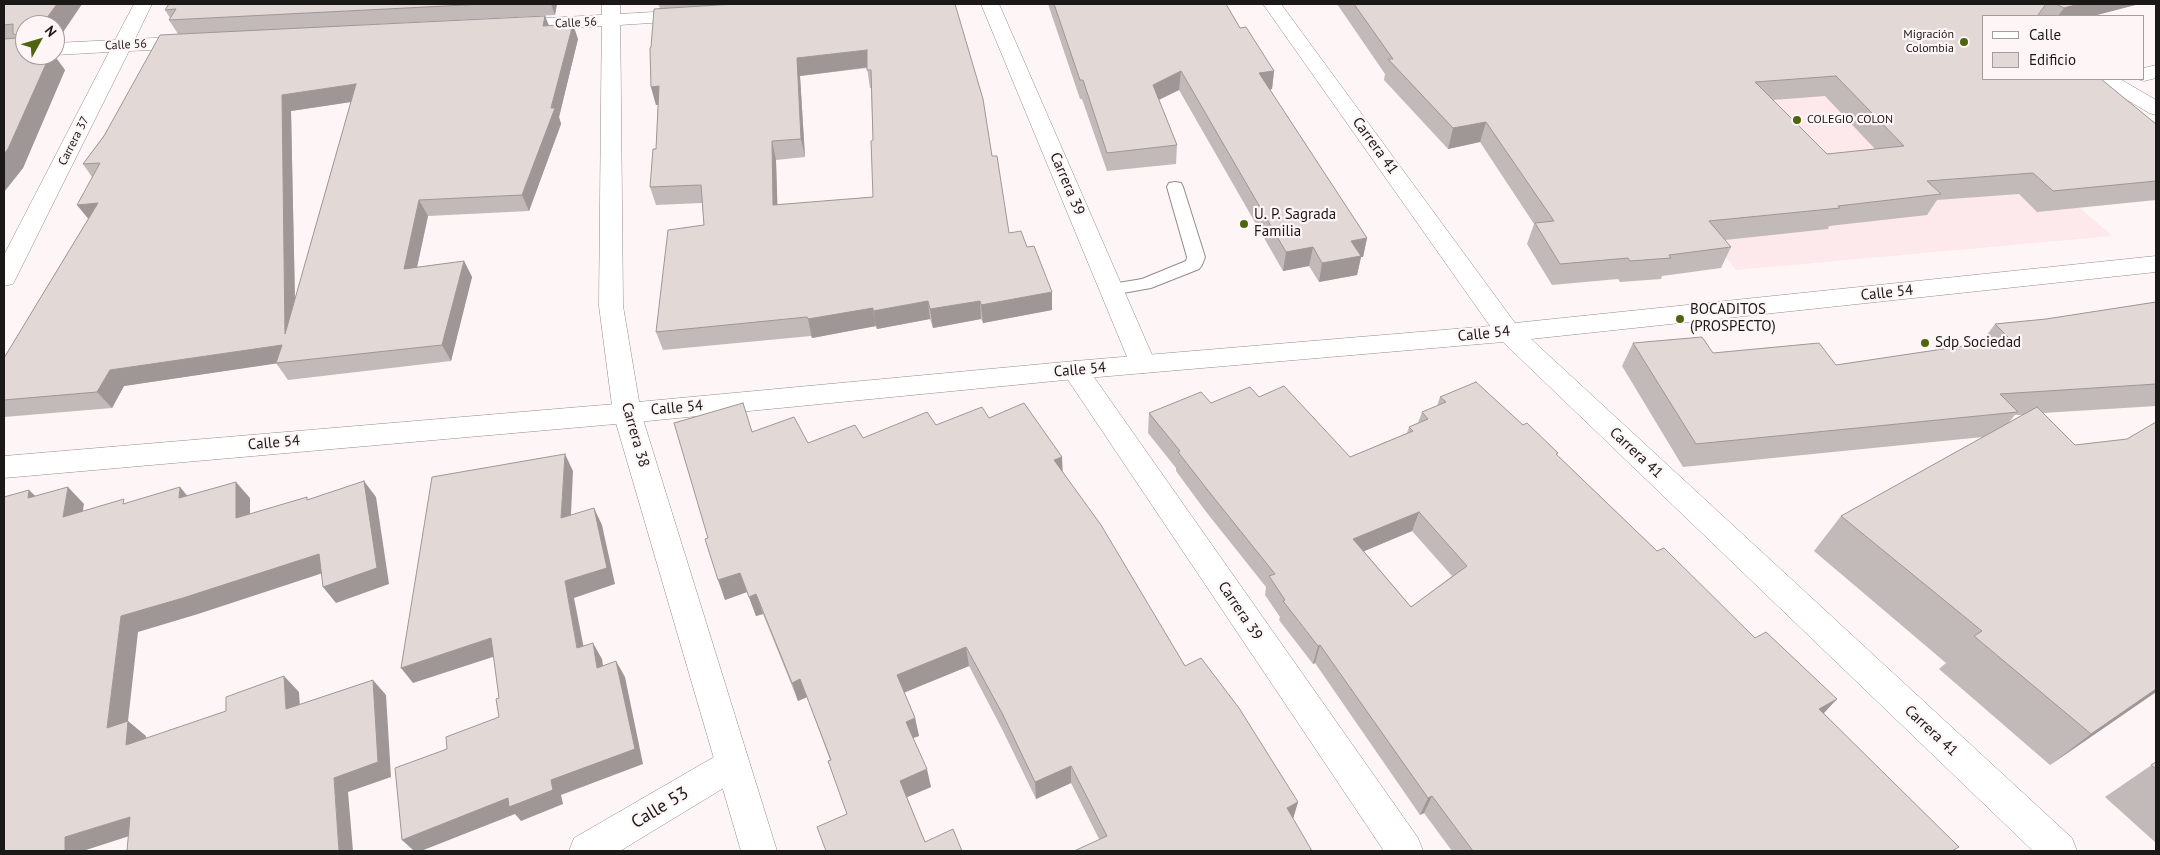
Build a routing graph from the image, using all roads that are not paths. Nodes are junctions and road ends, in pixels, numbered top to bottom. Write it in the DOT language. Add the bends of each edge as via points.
graph roads {
  1 [pos="143,4"];
  2 [pos="990,4"];
  3 [pos="1272,4"];
  4 [pos="611,13"];
  5 [pos="710,15"];
  6 [pos="496,27"];
  7 [pos="211,41"];
  8 [pos="122,45"];
  9 [pos="65,48"];
  10 [pos="2116,80"];
  11 [pos="2156,109"];
  12 [pos="1174,186"];
  13 [pos="2156,264"];
  14 [pos="4,278"];
  15 [pos="1112,289"];
  16 [pos="1508,332"];
  17 [pos="1143,364"];
  18 [pos="1075,370"];
  19 [pos="626,413"];
  20 [pos="4,467"];
  21 [pos="733,764"];
  22 [pos="587,851"];
  23 [pos="759,851"];
  24 [pos="1405,851"];
  25 [pos="2059,851"];
  1 -- 8 [label="street, Carrera 37"];
  2 -- 15 [label="street, Carrera 39"];
  3 -- 16 [label="street, Carrera 41"];
  4 -- 5 [label="street, Calle 56"];
  4 -- 6 [label="street, Calle 56"];
  4 -- 19 [label="street, Carrera 38" via="611,306"];
  7 -- 8 [label="street, Calle 56"];
  8 -- 9 [label="street, Calle 56"];
  8 -- 14 [label="street, Carrera 37"];
  10 -- 11 [label="street"];
  12 -- 15 [label="lane" via="1196,257 1193,265 1145,284"];
  13 -- 16 [label="street, Calle 54"];
  15 -- 17 [label="street, Carrera 39"];
  16 -- 17 [label="street, Calle 54"];
  16 -- 25 [label="street, Carrera 41"];
  17 -- 18 [label="street, Calle 54"];
  18 -- 19 [label="street, Calle 54"];
  18 -- 24 [label="street, Carrera 39"];
  19 -- 20 [label="street, Calle 54"];
  19 -- 21 [label="street, Carrera 38"];
  21 -- 22 [label="street, Calle 53"];
  21 -- 23 [label="street, Carrera 38"];
}
